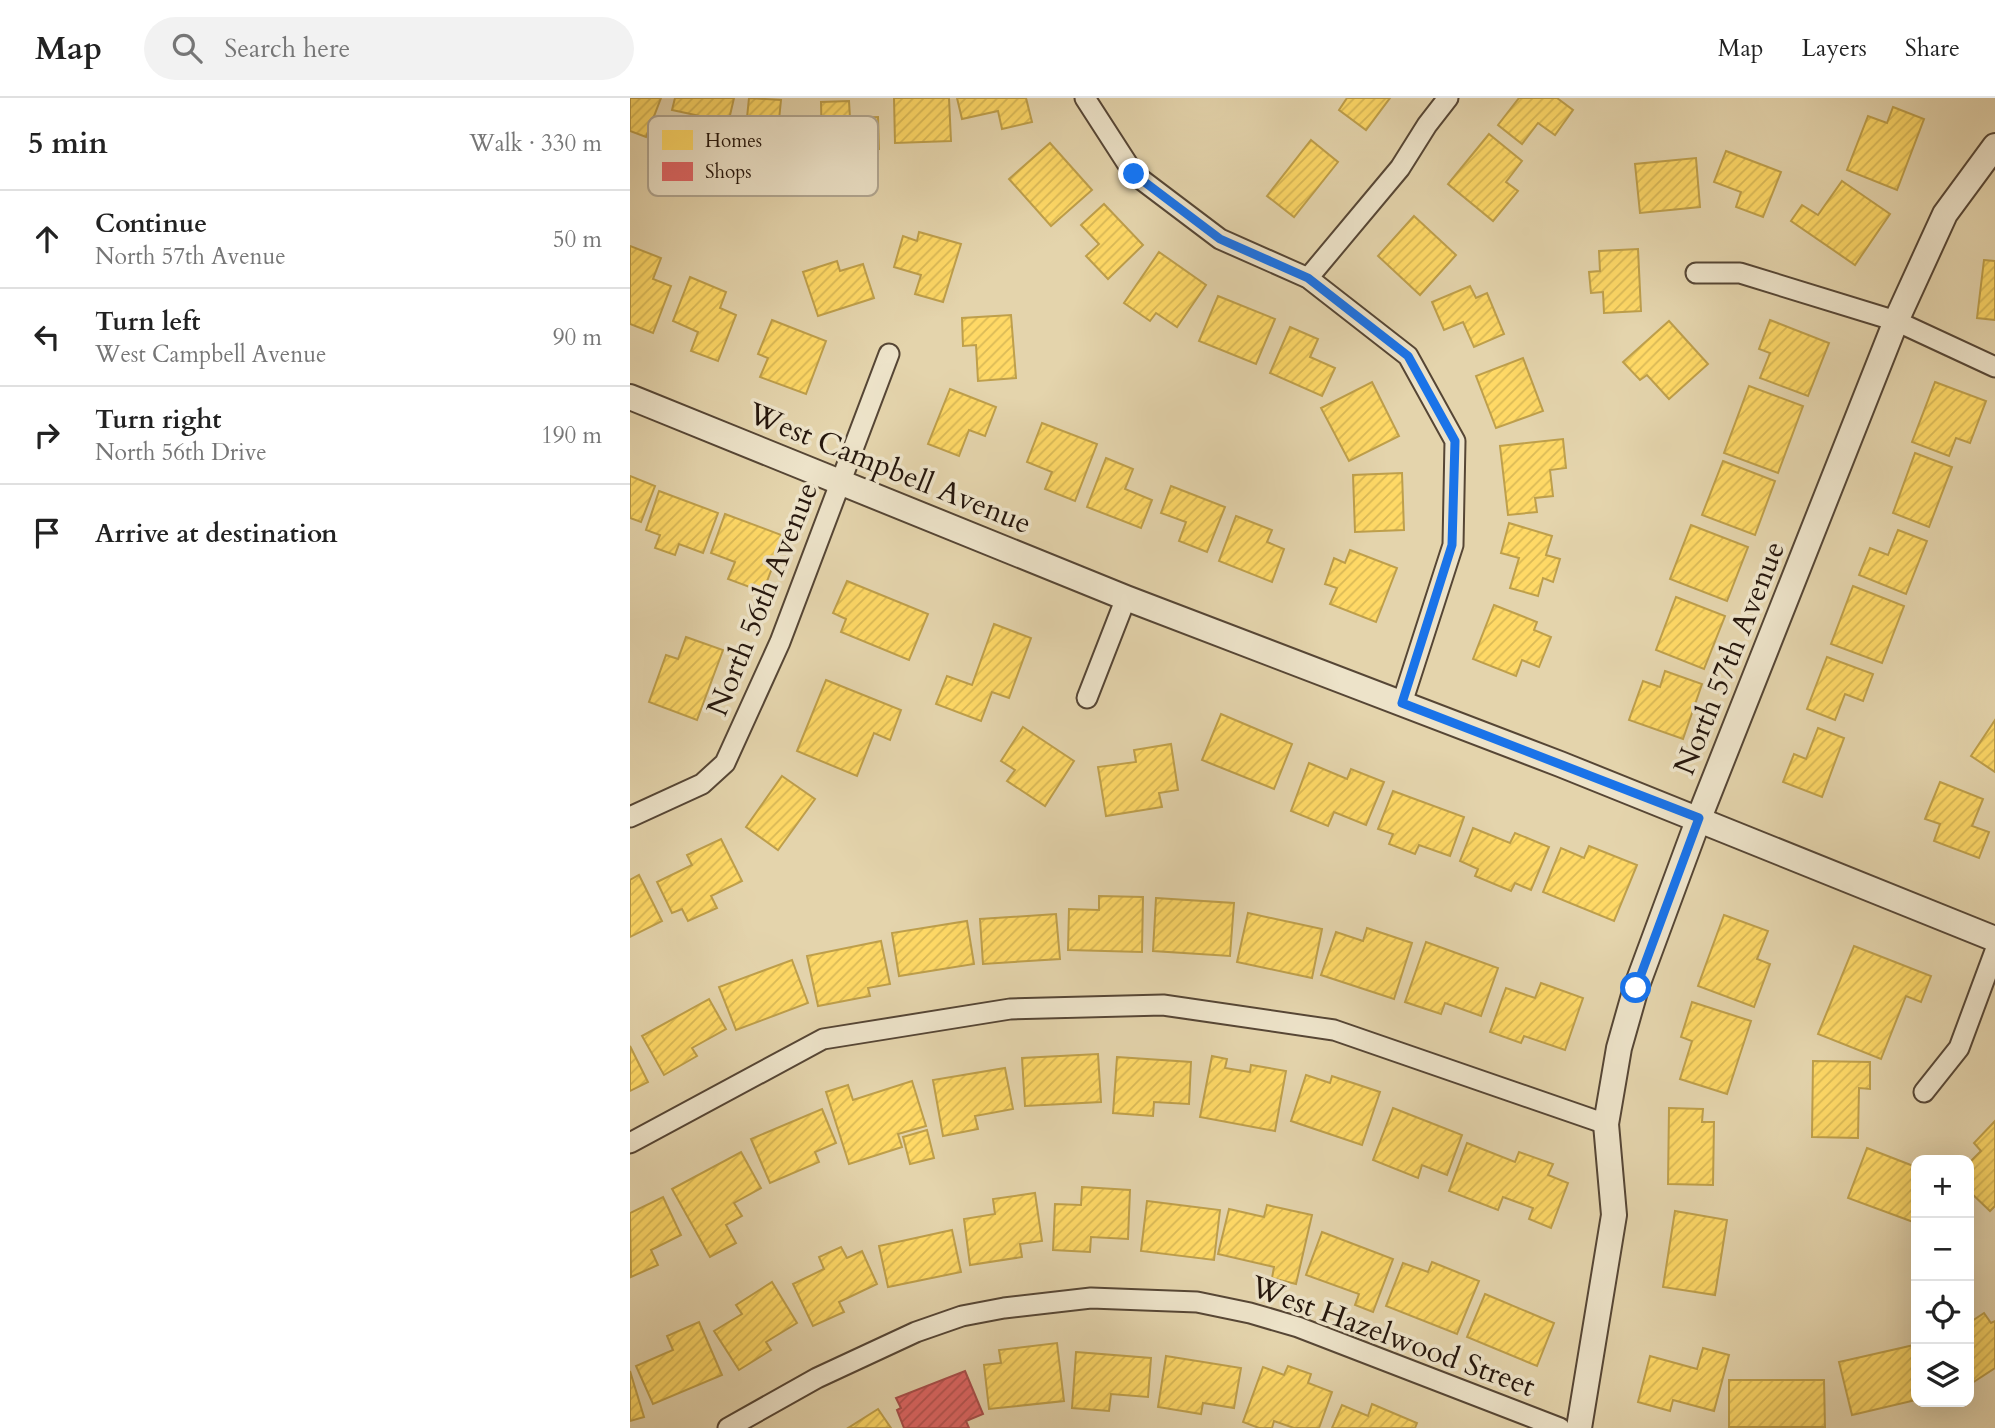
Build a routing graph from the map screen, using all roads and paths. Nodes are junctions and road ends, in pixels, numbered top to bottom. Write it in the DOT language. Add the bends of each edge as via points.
graph roads {
  1 [pos="1085,98"];
  2 [pos="1447,98"];
  3 [pos="1995,146"];
  4 [pos="1696,273"];
  5 [pos="1308,278"];
  6 [pos="1896,321"];
  7 [pos="890,354"];
  8 [pos="1995,367"];
  9 [pos="630,397"];
  10 [pos="842,482"];
  11 [pos="1126,598"];
  12 [pos="1087,698"];
  13 [pos="1402,703"];
  14 [pos="630,817"];
  15 [pos="1699,818"];
  16 [pos="1995,939"];
  17 [pos="1995,951"];
  18 [pos="1924,1092"];
  19 [pos="1606,1124"];
  20 [pos="630,1143"];
  21 [pos="728,1428"];
  22 [pos="1560,1428"];
  23 [pos="1579,1428"];
  1 -- 5 [label="street" via="1134,174 1220,239"];
  2 -- 5 [label="street" via="1400,168"];
  3 -- 6 [label="street, North 57th Avenue" via="1945,214"];
  4 -- 6 [label="street" via="1740,273"];
  5 -- 13 [label="street" via="1408,356 1455,441 1452,545"];
  6 -- 8 [label="street"];
  6 -- 15 [label="street, North 57th Avenue"];
  7 -- 10 [label="street, North 56th Avenue"];
  9 -- 10 [label="street, West Campbell Avenue"];
  10 -- 11 [label="street, West Campbell Avenue"];
  10 -- 14 [label="street, North 56th Avenue" via="780,642 725,763 702,784"];
  11 -- 12 [label="street"];
  11 -- 13 [label="street, West Campbell Avenue"];
  13 -- 15 [label="street, West Campbell Avenue"];
  15 -- 16 [label="street, West Campbell Avenue"];
  15 -- 19 [label="street, North 57th Avenue" via="1636,988 1619,1048"];
  17 -- 18 [label="street" via="1959,1048"];
  19 -- 20 [label="street" via="1334,1030 1163,1005 1010,1009 823,1039"];
  19 -- 23 [label="street, North 57th Avenue" via="1614,1215"];
  21 -- 22 [label="street, West Hazelwood Street" via="817,1378 916,1332 962,1316 1090,1298 1198,1302 1250,1313 1298,1327"];
}
